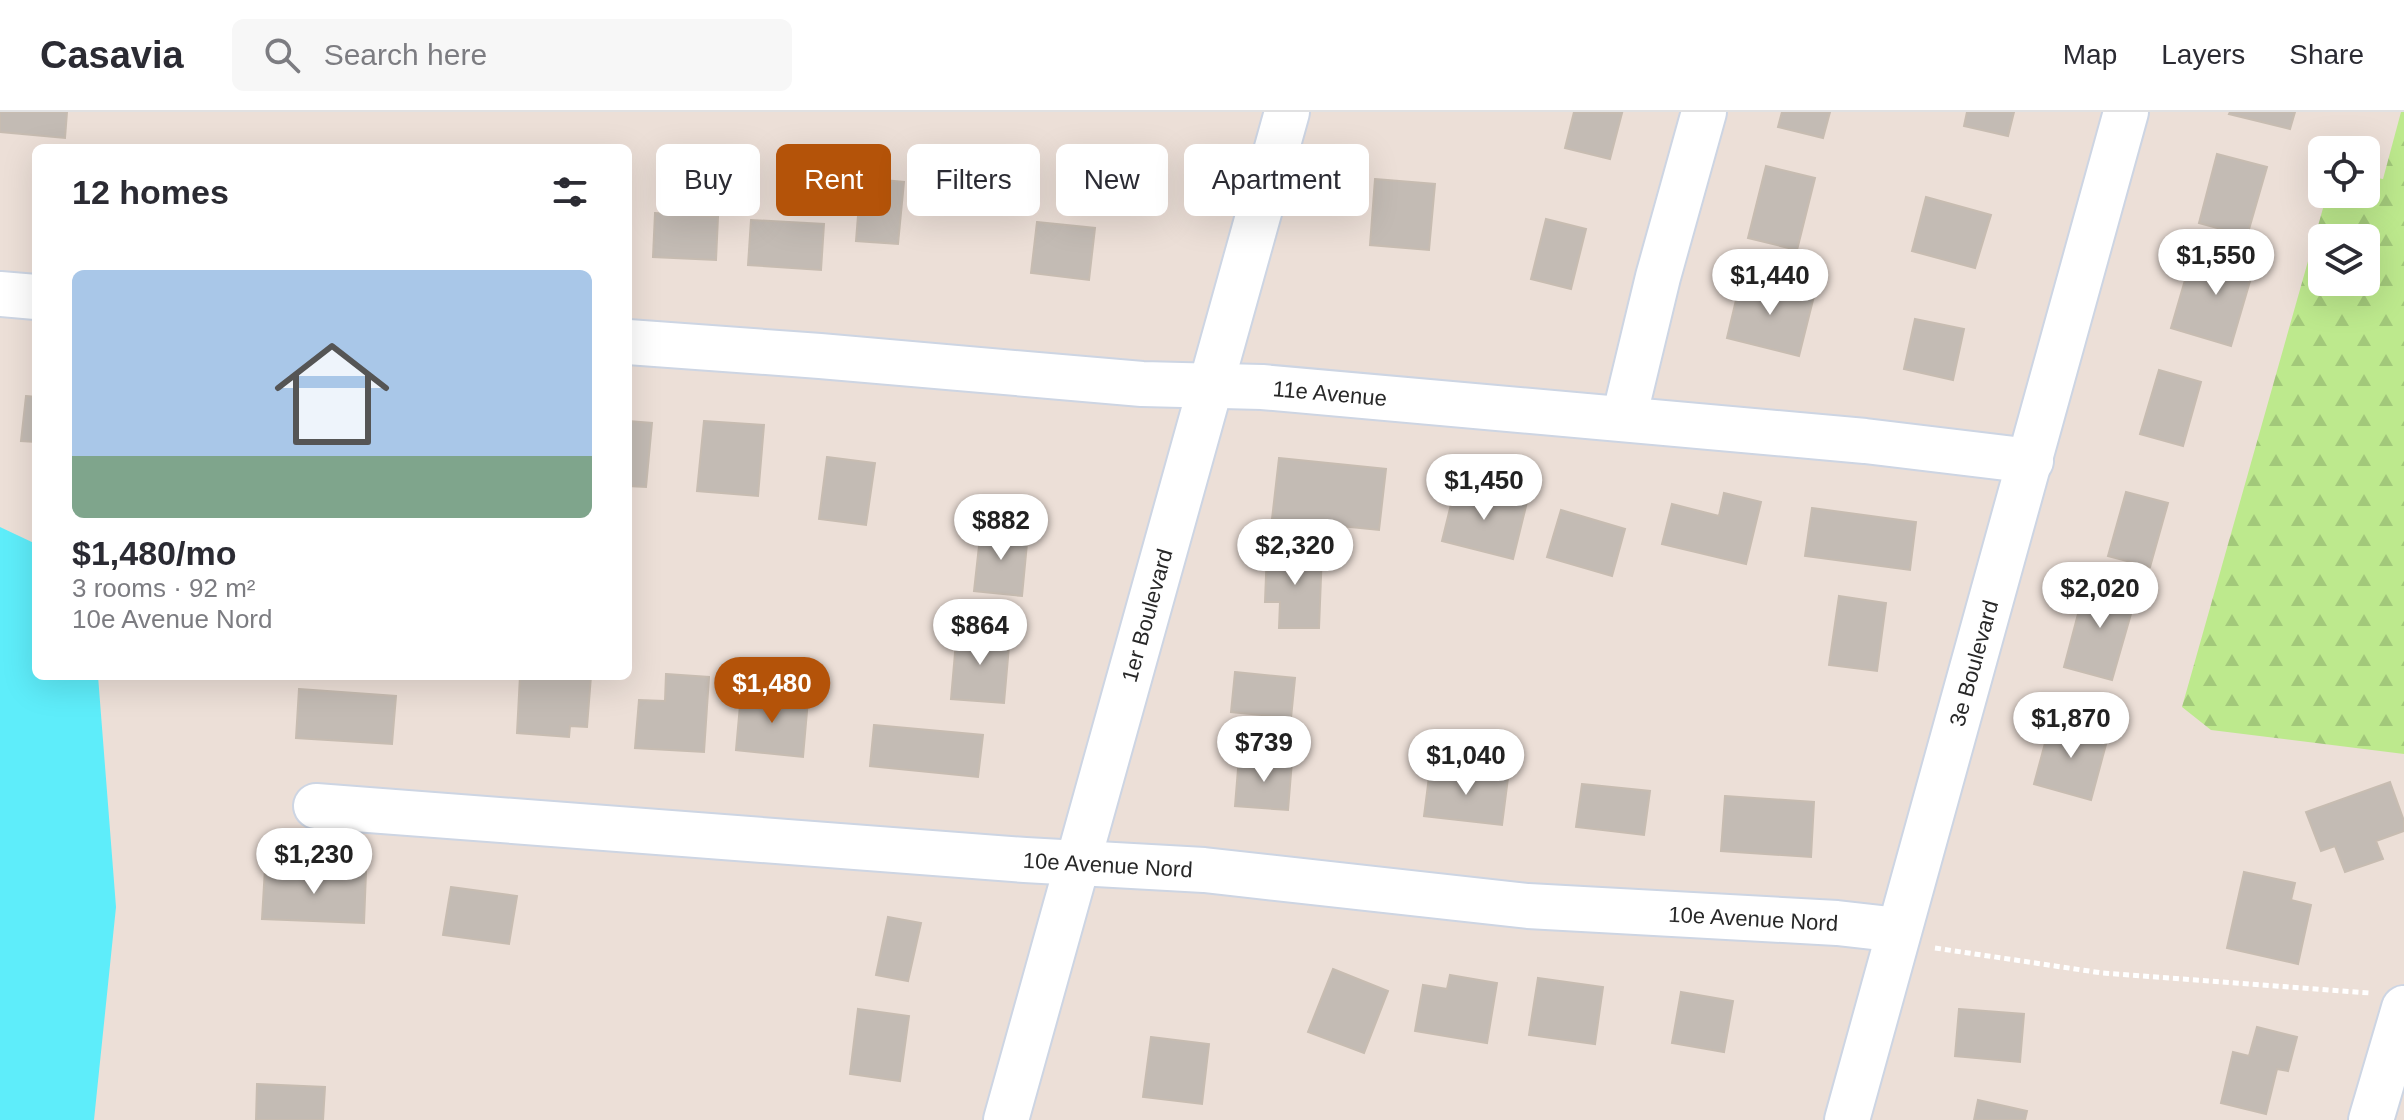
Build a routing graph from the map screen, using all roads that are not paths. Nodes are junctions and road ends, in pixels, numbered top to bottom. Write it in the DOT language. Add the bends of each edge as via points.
graph roads {
  1 [pos="1287,112"];
  2 [pos="1704,112"];
  3 [pos="2126,112"];
  4 [pos="0,294"];
  5 [pos="32,297"];
  6 [pos="632,342"];
  7 [pos="1212,387"];
  8 [pos="1624,418"];
  9 [pos="2031,461"];
  10 [pos="316,806"];
  11 [pos="1078,862"];
  12 [pos="1915,939"];
  13 [pos="2394,1004"];
  14 [pos="1006,1120"];
  15 [pos="1847,1120"];
  16 [pos="2371,1120"];
  1 -- 7 [label="street, 1er Boulevard"];
  2 -- 8 [label="street"];
  3 -- 9 [label="street, 3e Boulevard"];
  4 -- 5 [label="street"];
  6 -- 7 [label="street, 11e Avenue"];
  7 -- 8 [label="street, 11e Avenue"];
  7 -- 11 [label="street, 1er Boulevard"];
  8 -- 9 [label="street, 11e Avenue"];
  9 -- 12 [label="street, 3e Boulevard"];
  10 -- 11 [label="street, 10e Avenue Nord"];
  11 -- 12 [label="street, 10e Avenue Nord" via="1204,870 1528,906 1837,923"];
  11 -- 14 [label="street, 1er Boulevard"];
  12 -- 15 [label="street, 3e Boulevard"];
  13 -- 16 [label="street"];
}
